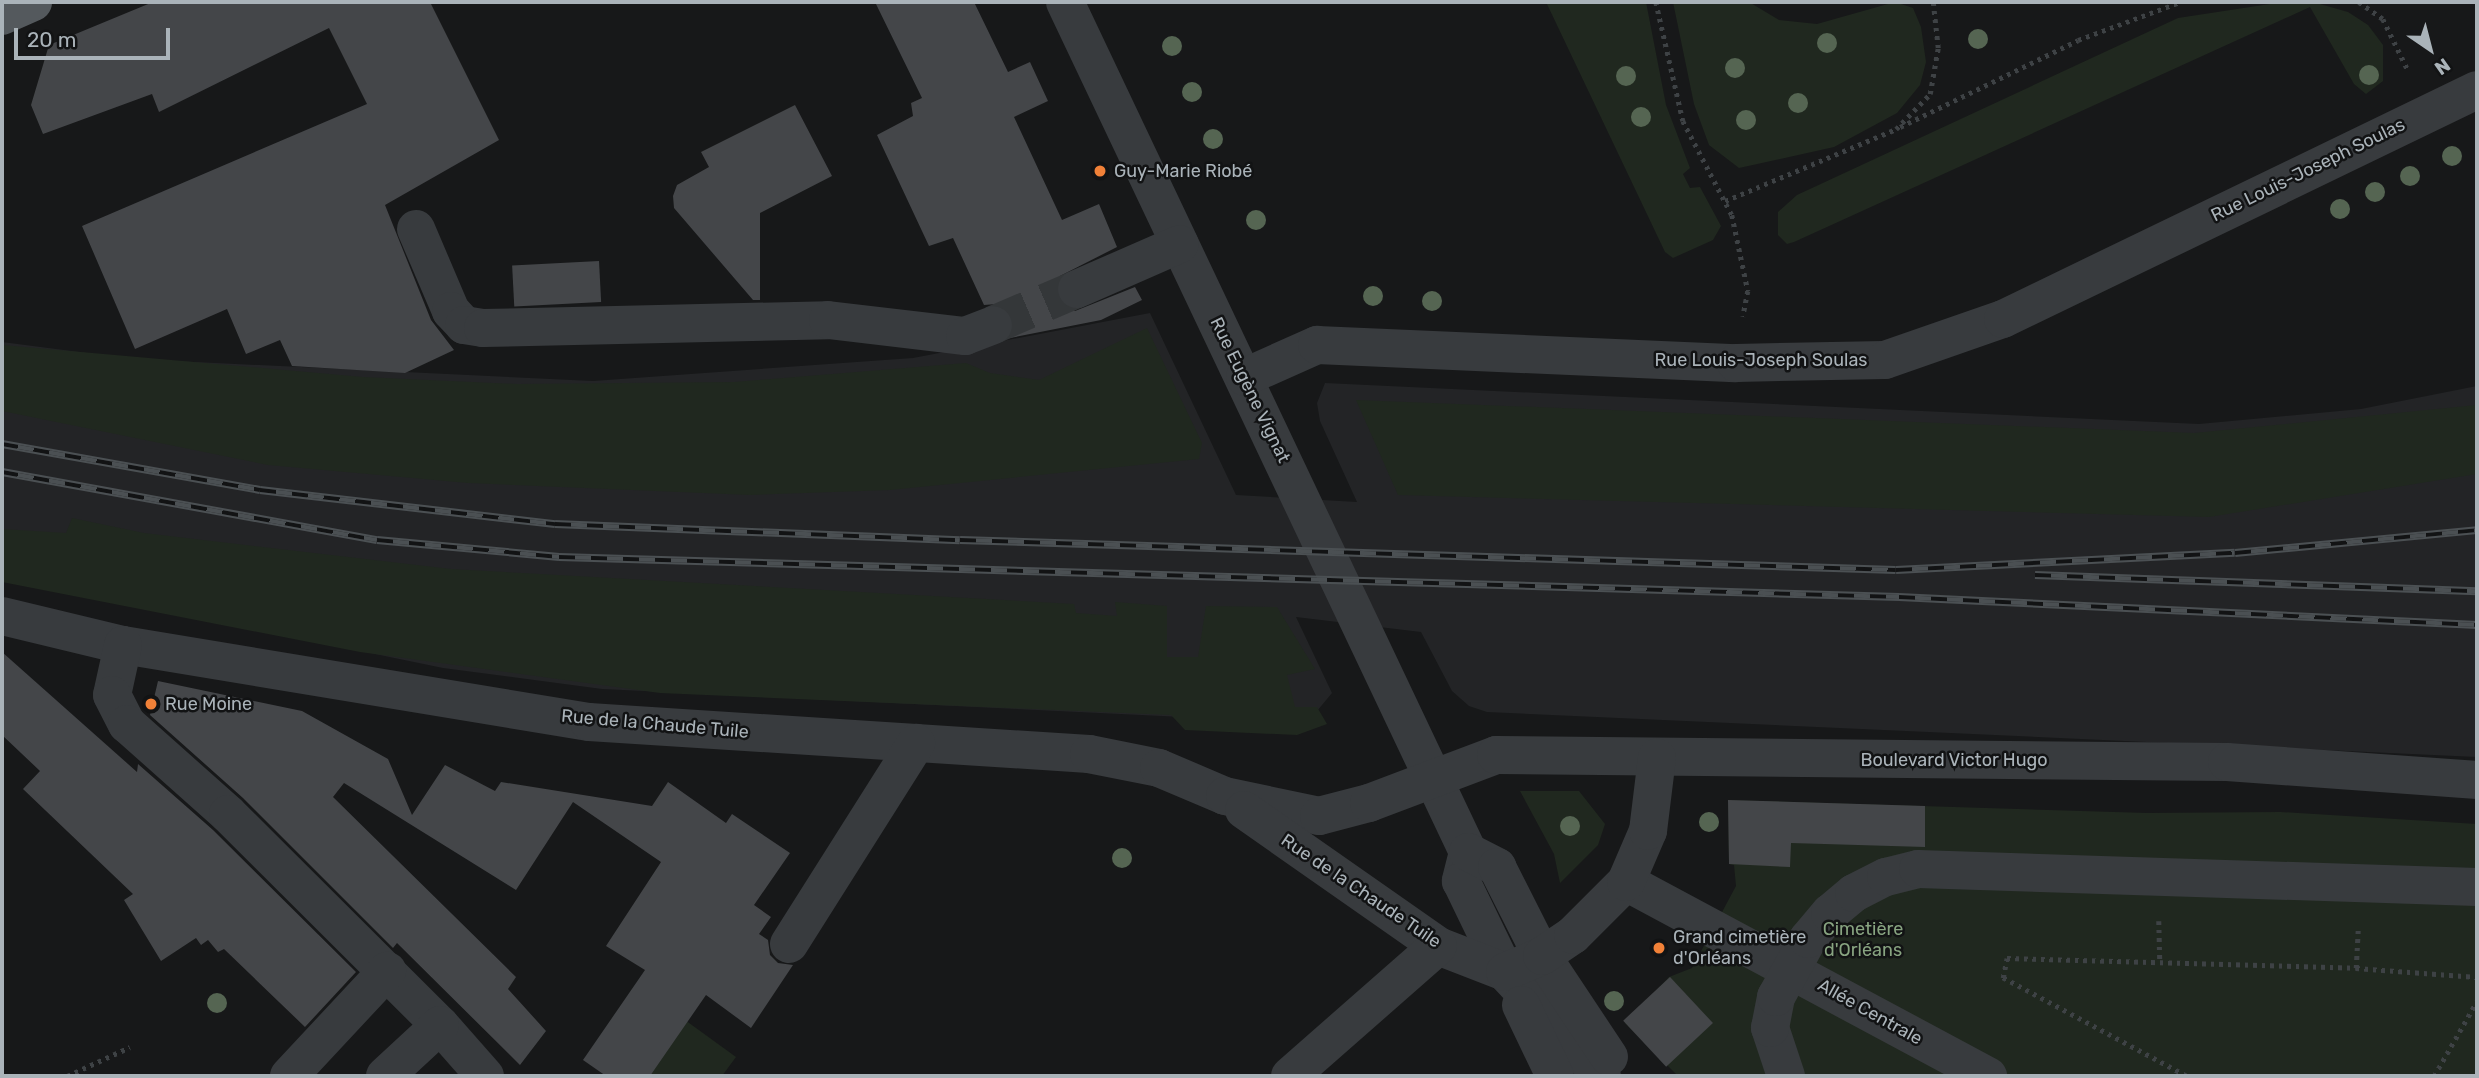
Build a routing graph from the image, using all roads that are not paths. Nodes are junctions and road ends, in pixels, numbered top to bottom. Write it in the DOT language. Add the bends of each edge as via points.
graph roads {
  1 [pos="33,2"];
  2 [pos="1065,2"];
  3 [pos="2,16"];
  4 [pos="2477,90"];
  5 [pos="416,229"];
  6 [pos="1180,244"];
  7 [pos="1077,289"];
  8 [pos="993,325"];
  9 [pos="1252,393"];
  10 [pos="2,616"];
  11 [pos="123,645"];
  12 [pos="916,743"];
  13 [pos="1657,758"];
  14 [pos="1434,779"];
  15 [pos="2477,780"];
  16 [pos="1225,796"];
  17 [pos="1468,852"];
  18 [pos="1626,882"];
  19 [pos="2477,887"];
  20 [pos="789,944"];
  21 [pos="1438,946"];
  22 [pos="1542,956"];
  23 [pos="1791,969"];
  24 [pos="387,971"];
  25 [pos="1505,972"];
  26 [pos="440,1025"];
  27 [pos="289,1076"];
  28 [pos="385,1076"];
  29 [pos="485,1076"];
  30 [pos="1290,1076"];
  31 [pos="1555,1076"];
  32 [pos="1602,1076"];
  33 [pos="1622,1076"];
  34 [pos="1786,1076"];
  35 [pos="1988,1076"];
  1 -- 3 [label="main road"];
  2 -- 6 [label="street, Rue Eugène Vignat"];
  4 -- 9 [label="street, Rue Louis-Joseph Soulas" via="1947,342 1885,360 1735,363 1317,345"];
  5 -- 8 [label="street" via="451,311 464,325 828,320 965,336"];
  6 -- 7 [label="street"];
  6 -- 9 [label="street, Rue Eugène Vignat"];
  9 -- 14 [label="street, Rue Eugène Vignat"];
  10 -- 11 [label="street, Rue de la Chaude Tuile"];
  11 -- 12 [label="street, Rue de la Chaude Tuile" via="589,722"];
  11 -- 24 [label="street" via="112,695 127,724 229,814"];
  12 -- 16 [label="street, Rue de la Chaude Tuile" via="1089,754 1159,768"];
  12 -- 20 [label="street"];
  13 -- 14 [label="street, Boulevard Victor Hugo" via="1496,755"];
  13 -- 15 [label="street, Boulevard Victor Hugo" via="2227,762"];
  13 -- 18 [label="street" via="1648,831"];
  14 -- 16 [label="street, Rue de la Chaude Tuile" via="1320,816"];
  14 -- 17 [label="street, Rue Eugène Vignat"];
  16 -- 21 [label="street, Rue de la Chaude Tuile"];
  17 -- 22 [label="street" via="1497,867"];
  17 -- 25 [label="street" via="1461,881"];
  18 -- 22 [label="street" via="1582,926"];
  18 -- 23 [label="street, Allée Centrale"];
  19 -- 23 [label="street" via="1918,869 1886,877 1854,893 1808,939"];
  21 -- 25 [label="street, Rue de la Chaude Tuile"];
  21 -- 30 [label="street"];
  22 -- 25 [label="street"];
  22 -- 33 [label="street"];
  23 -- 34 [label="street" via="1776,997 1770,1028"];
  23 -- 35 [label="street, Allée Centrale"];
  24 -- 26 [label="street"];
  24 -- 27 [label="street"];
  25 -- 31 [label="street"];
  25 -- 32 [label="street"];
  26 -- 28 [label="street"];
  26 -- 29 [label="street"];
}
